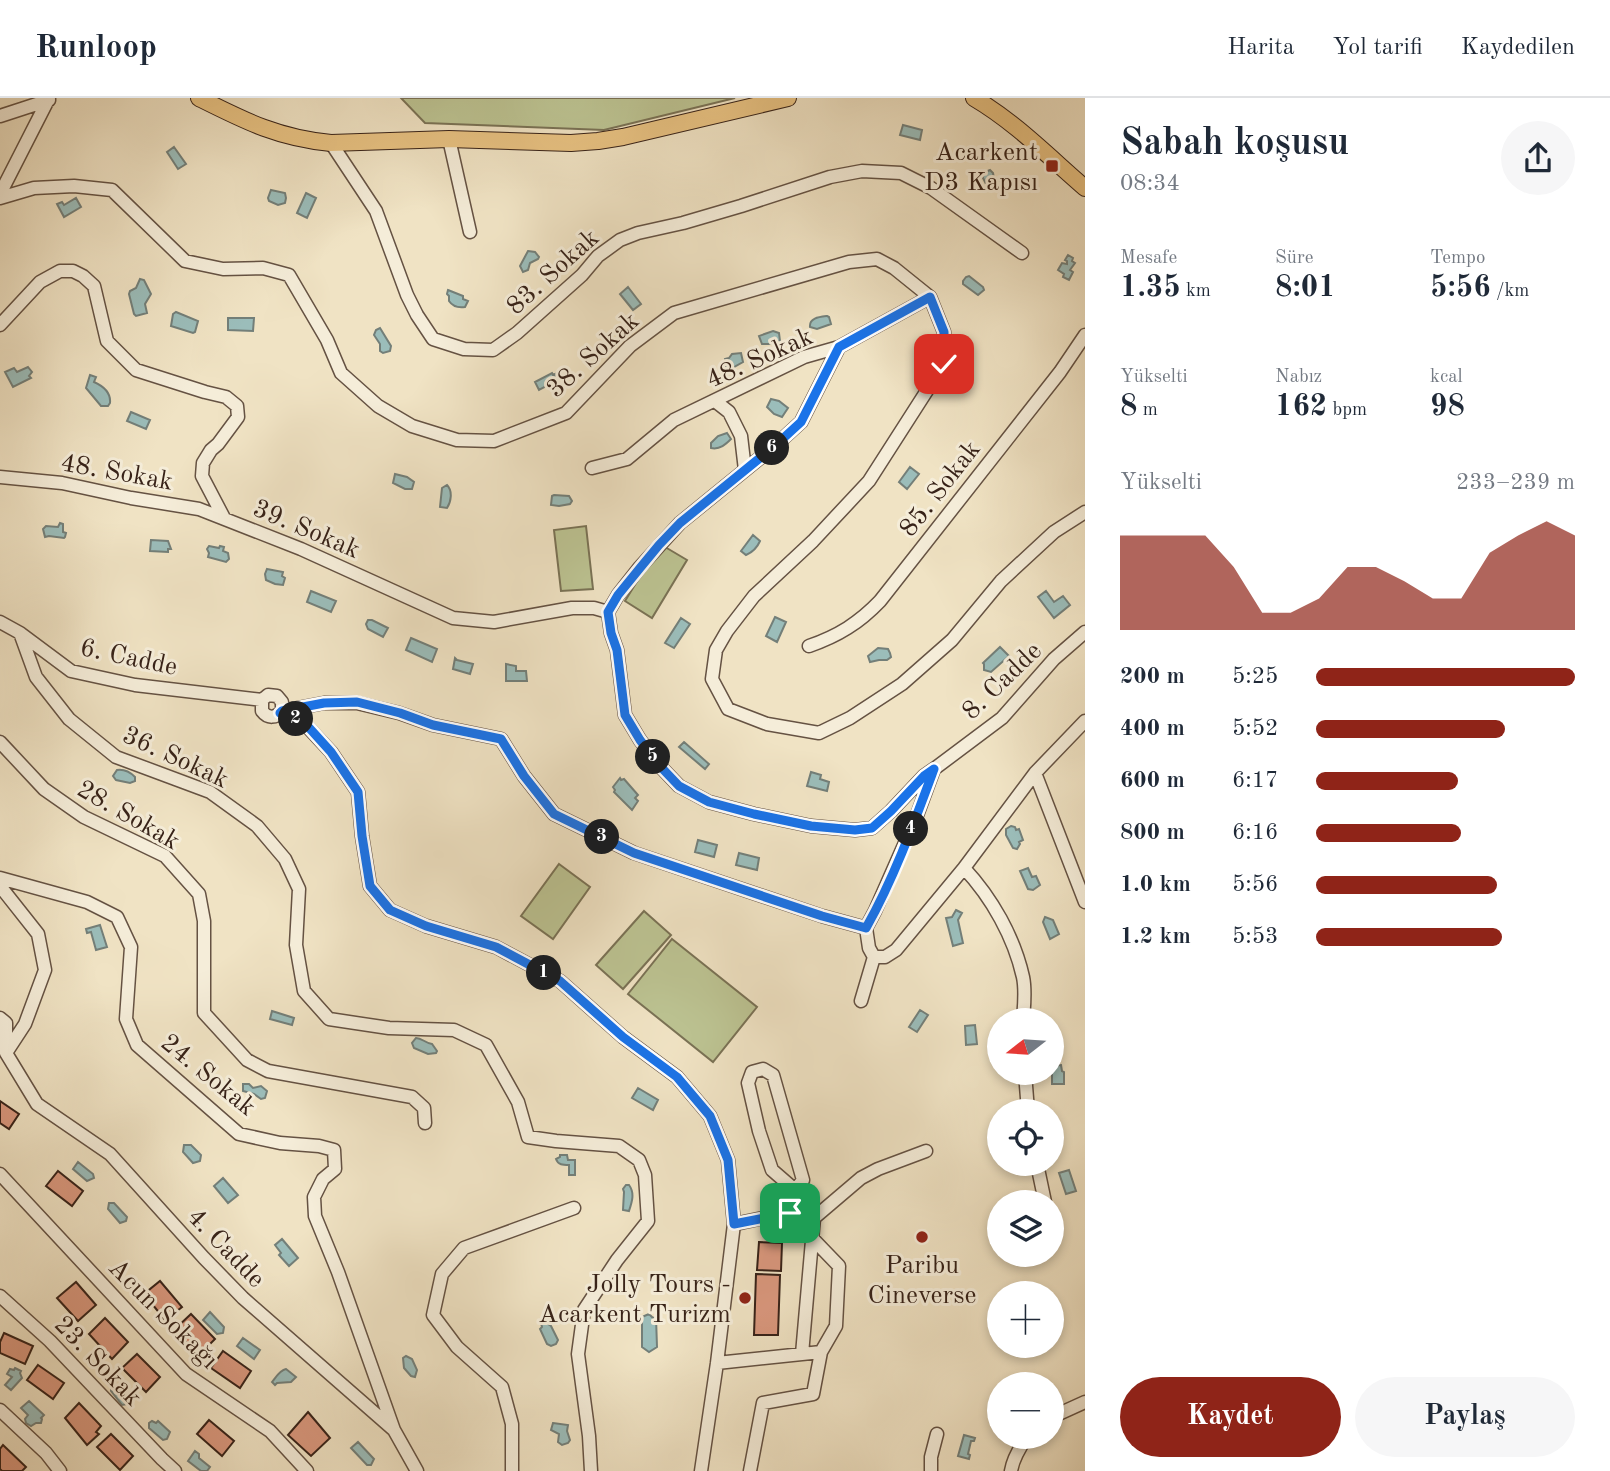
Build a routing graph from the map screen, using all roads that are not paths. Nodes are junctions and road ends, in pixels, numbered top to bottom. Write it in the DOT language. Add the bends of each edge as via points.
graph roads {
  1 [pos="199,98"];
  2 [pos="788,98"];
  3 [pos="974,98"];
  4 [pos="49,99"];
  5 [pos="995,104"];
  6 [pos="0,116"];
  7 [pos="449,139"];
  8 [pos="331,143"];
  9 [pos="1085,188"];
  10 [pos="0,196"];
  11 [pos="470,232"];
  12 [pos="1022,253"];
  13 [pos="930,297"];
  14 [pos="0,325"];
  15 [pos="1085,335"];
  16 [pos="839,347"];
  17 [pos="715,401"];
  18 [pos="592,468"];
  19 [pos="745,470"];
  20 [pos="0,477"];
  21 [pos="1085,512"];
  22 [pos="224,518"];
  23 [pos="608,612"];
  24 [pos="0,622"];
  25 [pos="1085,632"];
  26 [pos="20,633"];
  27 [pos="809,646"];
  28 [pos="277,696"];
  29 [pos="262,701"];
  30 [pos="324,703"];
  31 [pos="281,712"];
  32 [pos="1085,721"];
  33 [pos="0,742"];
  34 [pos="934,769"];
  35 [pos="1035,773"];
  36 [pos="964,868"];
  37 [pos="0,878"];
  38 [pos="0,886"];
  39 [pos="1085,902"];
  40 [pos="866,928"];
  41 [pos="874,957"];
  42 [pos="861,1001"];
  43 [pos="1023,1008"];
  44 [pos="0,1018"];
  45 [pos="3,1054"];
  46 [pos="425,1123"];
  47 [pos="926,1151"];
  48 [pos="0,1174"];
  49 [pos="795,1190"];
  50 [pos="574,1208"];
  51 [pos="790,1213"];
  52 [pos="814,1218"];
  53 [pos="734,1224"];
  54 [pos="812,1238"];
  55 [pos="0,1296"];
  56 [pos="821,1352"];
  57 [pos="802,1354"];
  58 [pos="717,1363"];
  59 [pos="1085,1402"];
  60 [pos="0,1410"];
  61 [pos="1064,1412"];
  62 [pos="394,1430"];
  63 [pos="937,1434"];
  64 [pos="1019,1449"];
  65 [pos="163,1465"];
  66 [pos="60,1471"];
  67 [pos="175,1471"];
  68 [pos="307,1471"];
  69 [pos="417,1471"];
  70 [pos="512,1471"];
  71 [pos="591,1471"];
  72 [pos="701,1471"];
  73 [pos="750,1471"];
  74 [pos="931,1471"];
  75 [pos="1012,1471"];
  1 -- 8 [label="main road" via="254,125"];
  2 -- 7 [label="main road" via="598,141"];
  3 -- 5 [label="main road"];
  4 -- 6 [label="street"];
  4 -- 10 [label="street"];
  5 -- 9 [label="main road"];
  7 -- 8 [label="main road"];
  7 -- 11 [label="street"];
  8 -- 12 [label="street, 83. Sokak" via="376,211 416,316 433,339 464,349 493,349 517,333 620,240 862,171 901,173 932,188"];
  10 -- 13 [label="street, 38. Sokak" via="34,188 112,190 185,261 289,275 341,373 378,406 412,426 457,440 495,441 566,413 629,346 674,313 849,262 877,259"];
  13 -- 16 [label="street"];
  13 -- 21 [label="street, 38. Sokak" via="944,332 944,364 869,481 754,596 727,631 716,650 712,679 728,709 767,724 819,733 850,718 902,684 942,649 1001,581 1054,532"];
  14 -- 22 [label="street, 39. Sokak" via="40,282 60,271 73,271 94,286 107,341 136,370 226,397 237,406 238,417 203,463 202,476"];
  15 -- 27 [label="street, 85. Sokak" via="880,601 847,629"];
  16 -- 17 [label="street, 48. Sokak" via="804,357"];
  16 -- 19 [label="street, 48. Sokak" via="801,422"];
  17 -- 18 [label="street, 48. Sokak" via="674,420 627,459"];
  17 -- 19 [label="street" via="729,412 741,436"];
  19 -- 23 [label="street, 48. Sokak" via="673,530"];
  20 -- 22 [label="street, 48. Sokak" via="62,482"];
  22 -- 23 [label="street, 39. Sokak" via="453,618 494,622 572,608"];
  23 -- 34 [label="street" via="625,715 679,786 709,802 811,826 872,828"];
  24 -- 26 [label="street, 6. Cadde"];
  25 -- 34 [label="street, 8. Cadde" via="1054,659 1002,718"];
  26 -- 29 [label="street, 6. Cadde" via="71,671 135,685"];
  26 -- 71 [label="street, 36. Sokak" via="36,677 69,719 116,757 210,792 257,826 285,859 299,889 296,945 304,990 330,1019 389,1028 454,1030 486,1045 518,1102 528,1137 619,1146 639,1160 645,1175 648,1221 584,1310 578,1354"];
  28 -- 29 [label="street" via="268,695"];
  28 -- 30 [label="street"];
  28 -- 31 [label="street"];
  29 -- 31 [label="street" via="264,714 271,717"];
  30 -- 31 [label="street"];
  30 -- 40 [label="street" via="357,702 501,739 554,814 634,853"];
  31 -- 53 [label="street" via="303,721 358,792 370,886 390,910 496,947 560,981 677,1077 710,1116 728,1160"];
  32 -- 35 [label="street"];
  33 -- 46 [label="street, 28. Sokak" via="44,789 84,817 165,856 199,894 204,920 204,1013 247,1060 268,1071 412,1097 424,1108"];
  34 -- 40 [label="street"];
  35 -- 36 [label="street"];
  35 -- 39 [label="street"];
  36 -- 41 [label="street" via="896,950"];
  36 -- 43 [label="street" via="1012,941 1023,979"];
  37 -- 62 [label="street, 24. Sokak" via="87,902 117,917 131,947 126,1019 137,1045 239,1134 334,1150 335,1169 323,1179 314,1197 315,1216"];
  38 -- 45 [label="street" via="38,934 45,970 24,1024"];
  40 -- 41 [label="street"];
  41 -- 42 [label="street"];
  44 -- 45 [label="street" via="6,1023"];
  45 -- 62 [label="street, 4. Cadde" via="37,1104 110,1154 243,1298"];
  47 -- 52 [label="street" via="861,1178"];
  48 -- 68 [label="street, Acun Sokağı" via="186,1374 270,1431"];
  49 -- 49 [label="street" via="772,1170 748,1083 752,1072 763,1069 774,1075 803,1180"];
  49 -- 51 [label="street"];
  50 -- 70 [label="street" via="464,1248 443,1274 433,1315 457,1347 502,1387 512,1424"];
  51 -- 52 [label="street"];
  51 -- 53 [label="street"];
  52 -- 54 [label="street"];
  53 -- 58 [label="street"];
  54 -- 56 [label="street" via="839,1266 836,1326"];
  54 -- 57 [label="street"];
  55 -- 65 [label="street, 23. Sokak" via="50,1341"];
  56 -- 57 [label="street"];
  56 -- 73 [label="street" via="813,1394 763,1403"];
  57 -- 58 [label="street"];
  58 -- 72 [label="street"];
  59 -- 61 [label="street"];
  60 -- 66 [label="street"];
  62 -- 69 [label="street, 4. Cadde"];
  63 -- 74 [label="street"];
  64 -- 75 [label="street"];
  65 -- 67 [label="street, 23. Sokak"];
}
